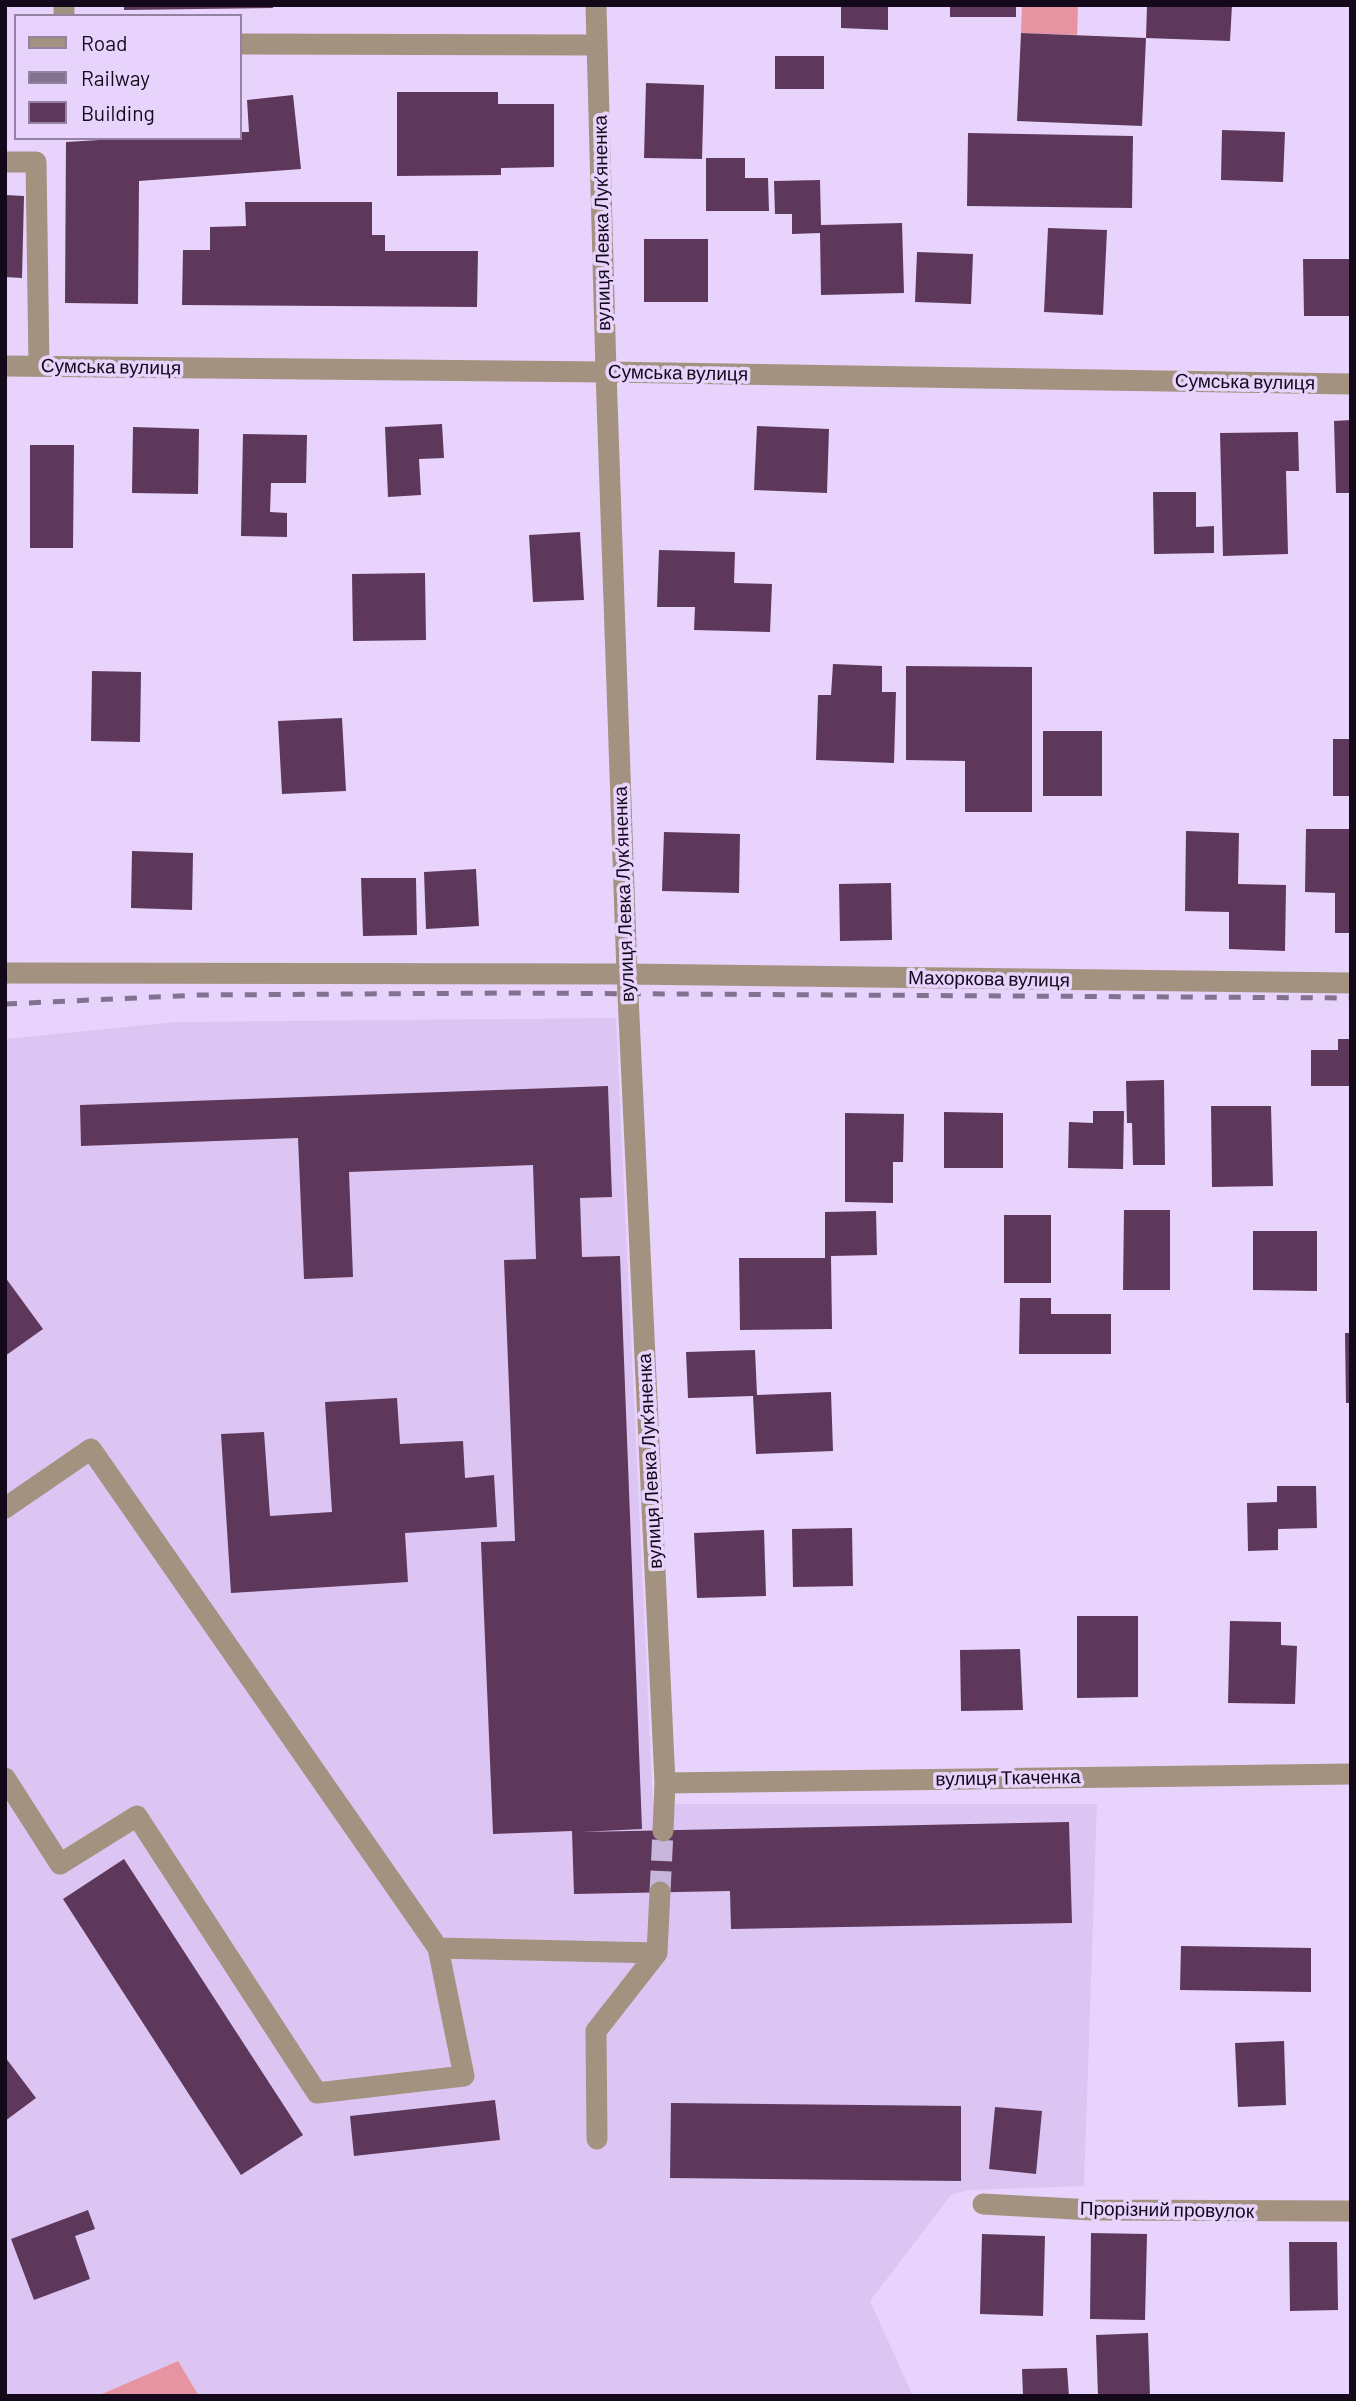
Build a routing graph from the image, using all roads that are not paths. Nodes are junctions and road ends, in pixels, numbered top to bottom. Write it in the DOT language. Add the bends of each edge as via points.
graph roads {
  1 [pos="596,5"];
  2 [pos="242,44"];
  3 [pos="597,45"];
  4 [pos="5,162"];
  5 [pos="5,366"];
  6 [pos="39,366"];
  7 [pos="606,372"];
  8 [pos="1351,384"];
  9 [pos="5,972"];
  10 [pos="626,974"];
  11 [pos="1351,984"];
  12 [pos="5,1508"];
  13 [pos="1351,1774"];
  14 [pos="5,1778"];
  15 [pos="665,1783"];
  16 [pos="663,1831"];
  17 [pos="660,1892"];
  18 [pos="438,1948"];
  19 [pos="657,1953"];
  20 [pos="597,2139"];
  21 [pos="983,2204"];
  22 [pos="1351,2211"];
  1 -- 3 [label="street, вулиця Левка Лукʼяненка"];
  2 -- 3 [label="street"];
  3 -- 7 [label="street, вулиця Левка Лукʼяненка"];
  4 -- 6 [label="street" via="36,162"];
  5 -- 6 [label="street, Сумська вулиця"];
  6 -- 7 [label="street, Сумська вулиця"];
  7 -- 8 [label="street, Сумська вулиця"];
  7 -- 10 [label="street, вулиця Левка Лукʼяненка"];
  9 -- 10 [label="street, Махоркова вулиця"];
  10 -- 11 [label="street, Махоркова вулиця"];
  10 -- 15 [label="street, вулиця Левка Лукʼяненка"];
  12 -- 18 [label="street" via="91,1448"];
  13 -- 15 [label="street, вулиця Ткаченка"];
  14 -- 18 [label="street" via="60,1864 137,1816 317,2092 464,2076"];
  15 -- 16 [label="street, вулиця Левка Лукʼяненка"];
  17 -- 19 [label="street"];
  18 -- 19 [label="street"];
  19 -- 20 [label="street" via="596,2031"];
  21 -- 22 [label="street, Прорізний провулок" via="1092,2210"];
}
